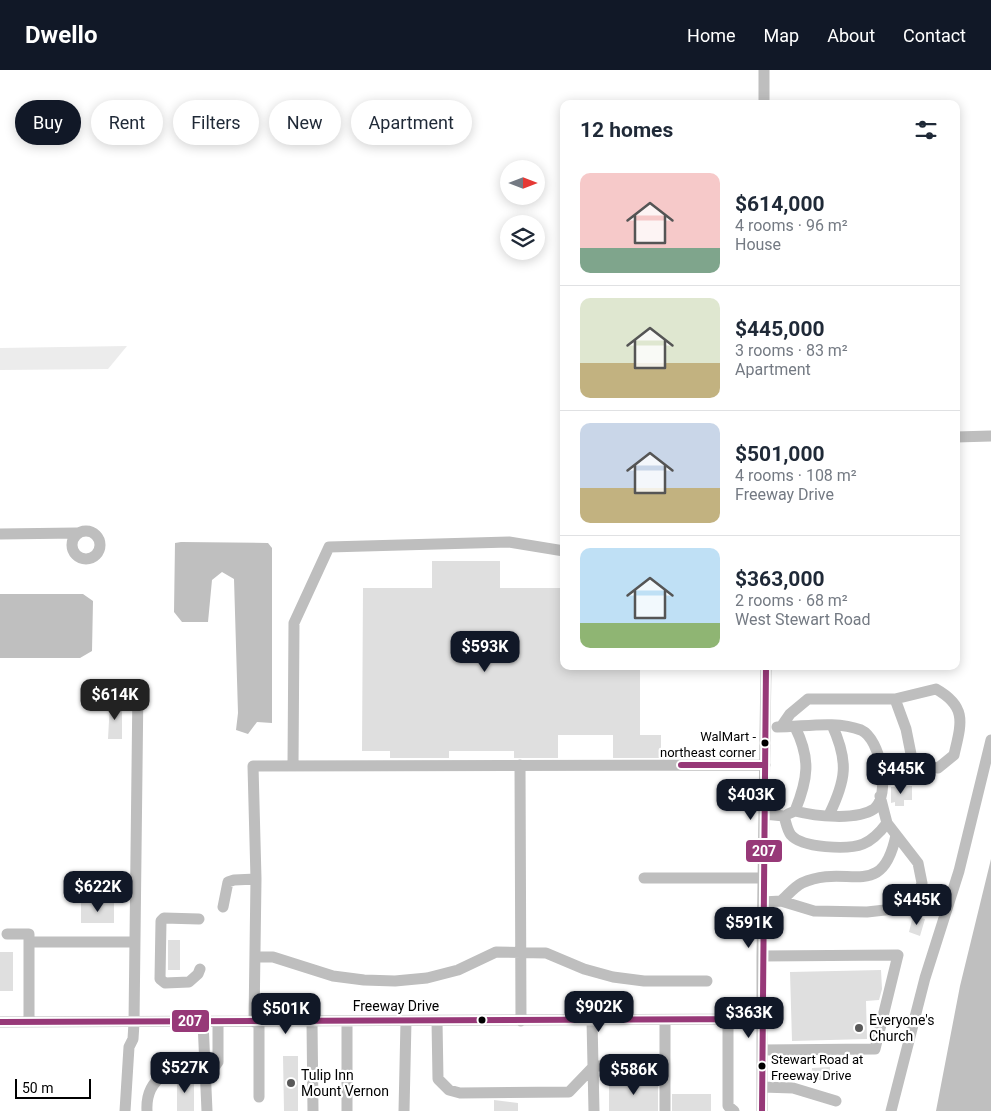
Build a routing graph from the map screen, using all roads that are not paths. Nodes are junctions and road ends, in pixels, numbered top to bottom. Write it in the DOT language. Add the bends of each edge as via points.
graph roads {
  1 [pos="764,70"];
  2 [pos="764,100"];
  3 [pos="991,436"];
  4 [pos="960,437"];
  5 [pos="77,533"];
  6 [pos="0,534"];
  7 [pos="560,550"];
  8 [pos="766,670"];
  9 [pos="138,685"];
  10 [pos="895,699"];
  11 [pos="832,725"];
  12 [pos="765,727"];
  13 [pos="781,727"];
  14 [pos="795,727"];
  15 [pos="991,740"];
  16 [pos="520,764"];
  17 [pos="765,764"];
  18 [pos="912,764"];
  19 [pos="293,766"];
  20 [pos="882,780"];
  21 [pos="880,796"];
  22 [pos="764,814"];
  23 [pos="789,814"];
  24 [pos="829,815"];
  25 [pos="887,823"];
  26 [pos="896,835"];
  27 [pos="644,878"];
  28 [pos="763,878"];
  29 [pos="256,879"];
  30 [pos="781,901"];
  31 [pos="763,902"];
  32 [pos="223,907"];
  33 [pos="199,918"];
  34 [pos="7,934"];
  35 [pos="29,942"];
  36 [pos="135,942"];
  37 [pos="521,953"];
  38 [pos="762,956"];
  39 [pos="256,958"];
  40 [pos="200,969"];
  41 [pos="707,981"];
  42 [pos="728,1019"];
  43 [pos="762,1019"];
  44 [pos="592,1020"];
  45 [pos="665,1020"];
  46 [pos="406,1021"];
  47 [pos="437,1021"];
  48 [pos="521,1021"];
  49 [pos="0,1022"];
  50 [pos="29,1022"];
  51 [pos="134,1022"];
  52 [pos="203,1022"];
  53 [pos="218,1022"];
  54 [pos="257,1022"];
  55 [pos="312,1022"];
  56 [pos="347,1022"];
  57 [pos="762,1050"];
  58 [pos="203,1063"];
  59 [pos="594,1066"];
  60 [pos="665,1066"];
  61 [pos="207,1078"];
  62 [pos="762,1087"];
  63 [pos="259,1097"];
  64 [pos="836,1102"];
  65 [pos="125,1111"];
  66 [pos="147,1111"];
  67 [pos="207,1111"];
  68 [pos="313,1111"];
  69 [pos="347,1111"];
  70 [pos="404,1111"];
  71 [pos="594,1111"];
  72 [pos="665,1111"];
  73 [pos="734,1111"];
  74 [pos="762,1111"];
  75 [pos="891,1111"];
  1 -- 2 [label="street"];
  3 -- 4 [label="street"];
  5 -- 6 [label="street"];
  7 -- 19 [label="street" via="509,542 328,547 294,623"];
  8 -- 12 [label="street"];
  9 -- 36 [label="street"];
  10 -- 13 [label="street" via="808,699 790,714"];
  10 -- 18 [label="street" via="906,729"];
  10 -- 18 [label="street" via="936,689 952,698 962,720 954,755 938,768"];
  11 -- 14 [label="street"];
  11 -- 20 [label="street" via="851,727 872,738 881,763"];
  11 -- 24 [label="street" via="843,748 844,770 840,794"];
  12 -- 13 [label="street"];
  12 -- 17 [label="street"];
  13 -- 14 [label="street"];
  14 -- 23 [label="street" via="806,754 806,772 804,788"];
  15 -- 75 [label="street" via="959,871 925,978"];
  16 -- 17 [label="street"];
  16 -- 19 [label="street"];
  16 -- 37 [label="street"];
  17 -- 22 [label="street"];
  18 -- 20 [label="street" via="904,763"];
  19 -- 29 [label="street" via="253,766"];
  20 -- 21 [label="street"];
  21 -- 24 [label="street" via="876,808 866,813"];
  21 -- 25 [label="street"];
  22 -- 23 [label="street"];
  22 -- 28 [label="street"];
  23 -- 24 [label="street"];
  23 -- 25 [label="street" via="790,834 801,842 825,846 862,844"];
  25 -- 26 [label="street"];
  26 -- 30 [label="street" via="886,866 872,876 823,877 800,884"];
  26 -- 30 [label="street" via="918,863 922,883 916,900 903,908 867,912 814,911"];
  27 -- 28 [label="street"];
  28 -- 31 [label="street"];
  29 -- 32 [label="street" via="228,882"];
  29 -- 39 [label="street"];
  30 -- 31 [label="street"];
  31 -- 38 [label="street"];
  33 -- 40 [label="street" via="164,918 161,921 160,979 164,982 189,982"];
  34 -- 35 [label="street" via="28,934"];
  35 -- 36 [label="street"];
  35 -- 50 [label="street"];
  36 -- 51 [label="street"];
  37 -- 39 [label="street" via="496,952 458,970 427,978 395,981 333,976 273,957"];
  37 -- 41 [label="street" via="546,953 613,977 644,981"];
  37 -- 48 [label="street"];
  38 -- 43 [label="street"];
  38 -- 57 [label="street" via="898,955 875,1048"];
  39 -- 54 [label="street"];
  42 -- 43 [label="street, Freeway Drive"];
  42 -- 45 [label="street, Freeway Drive"];
  42 -- 73 [label="street" via="728,1106"];
  43 -- 57 [label="street"];
  44 -- 45 [label="street, Freeway Drive"];
  44 -- 48 [label="street, Freeway Drive"];
  44 -- 59 [label="street"];
  45 -- 60 [label="street"];
  46 -- 47 [label="street, Freeway Drive"];
  46 -- 56 [label="street, Freeway Drive"];
  46 -- 70 [label="street"];
  47 -- 48 [label="street, Freeway Drive"];
  47 -- 59 [label="street" via="438,1079 449,1090 460,1093 569,1092"];
  49 -- 50 [label="street, Freeway Drive"];
  50 -- 51 [label="street, Freeway Drive"];
  51 -- 52 [label="street, Freeway Drive"];
  51 -- 65 [label="street"];
  52 -- 53 [label="street, Freeway Drive"];
  52 -- 58 [label="street"];
  53 -- 54 [label="street, Freeway Drive"];
  53 -- 61 [label="street" via="218,1062"];
  54 -- 55 [label="street, Freeway Drive"];
  54 -- 63 [label="street"];
  55 -- 56 [label="street, Freeway Drive"];
  55 -- 68 [label="street"];
  56 -- 69 [label="street"];
  57 -- 62 [label="street"];
  58 -- 61 [label="street"];
  58 -- 66 [label="street" via="180,1066 156,1080 146,1098"];
  59 -- 60 [label="street"];
  59 -- 71 [label="street"];
  60 -- 72 [label="street"];
  61 -- 67 [label="street"];
  62 -- 64 [label="street" via="793,1088"];
  62 -- 74 [label="street"];
}
